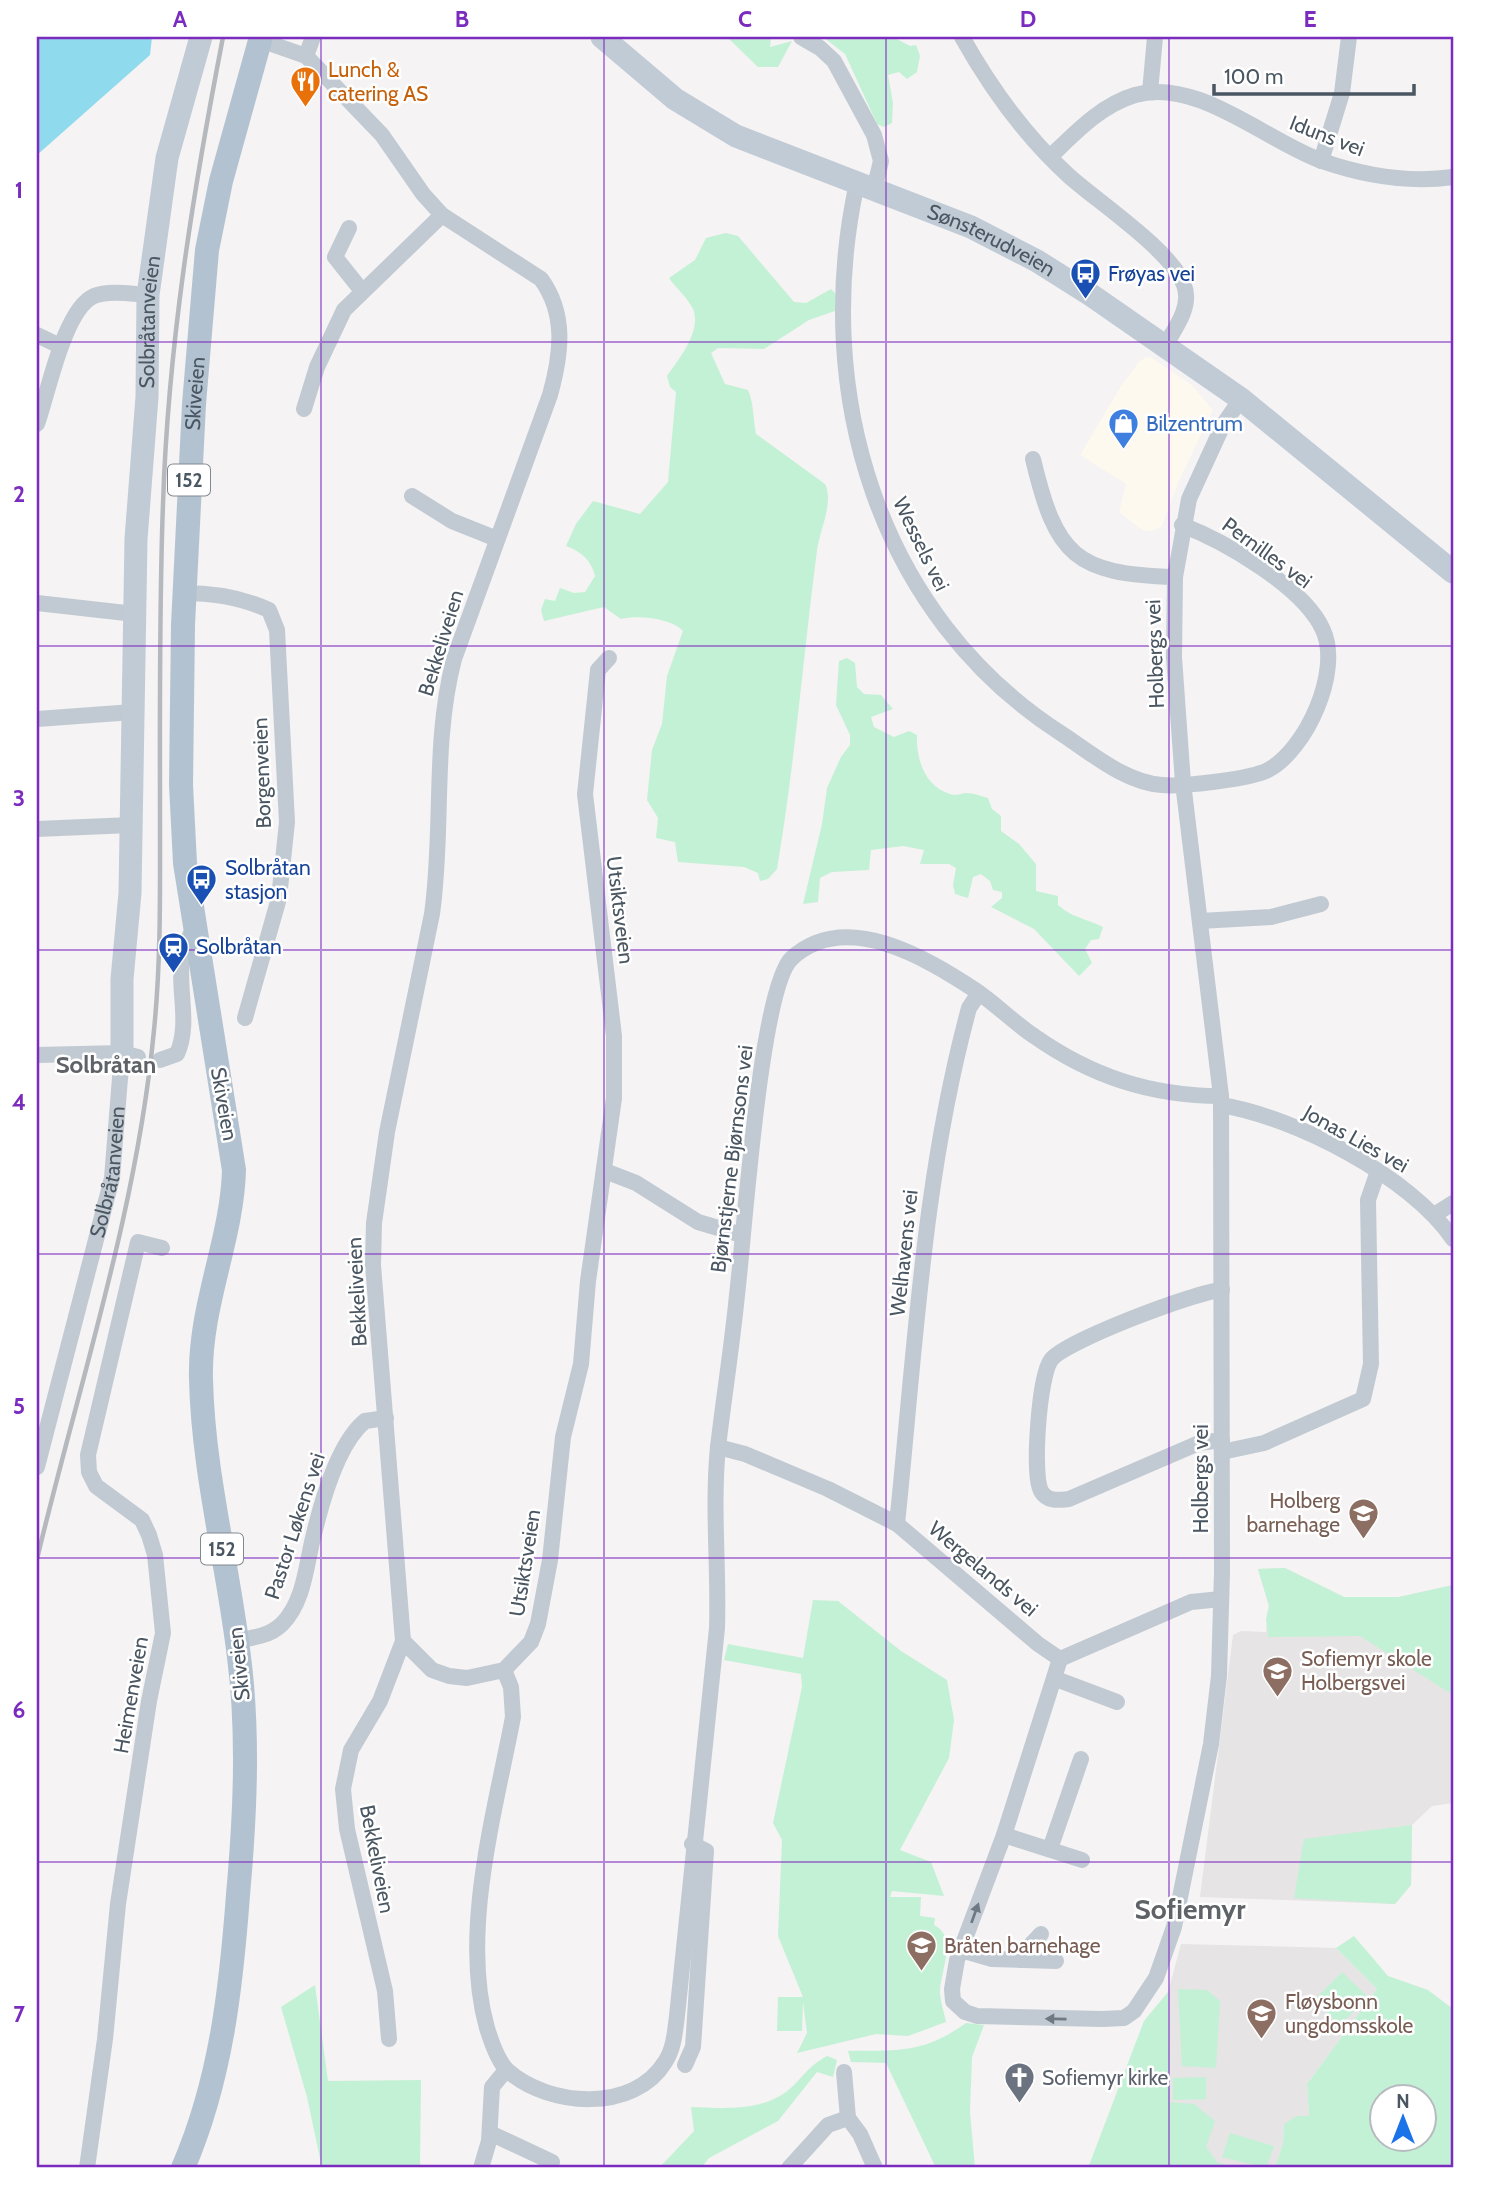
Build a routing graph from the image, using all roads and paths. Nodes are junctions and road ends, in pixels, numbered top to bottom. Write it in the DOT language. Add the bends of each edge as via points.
graph roads {
  1 [pos="201,37"];
  2 [pos="313,37"];
  3 [pos="602,37"];
  4 [pos="801,37"];
  5 [pos="962,37"];
  6 [pos="1155,37"];
  7 [pos="1349,37"];
  8 [pos="260,38"];
  9 [pos="306,56"];
  10 [pos="1150,92"];
  11 [pos="1050,157"];
  12 [pos="1321,161"];
  13 [pos="1453,177"];
  14 [pos="865,187"];
  15 [pos="442,215"];
  16 [pos="349,228"];
  17 [pos="362,291"];
  18 [pos="148,295"];
  19 [pos="37,335"];
  20 [pos="1166,344"];
  21 [pos="60,346"];
  22 [pos="1241,399"];
  23 [pos="304,409"];
  24 [pos="37,424"];
  25 [pos="1033,459"];
  26 [pos="412,496"];
  27 [pos="1182,525"];
  28 [pos="497,539"];
  29 [pos="1453,572"];
  30 [pos="1175,577"];
  31 [pos="184,593"];
  32 [pos="37,603"];
  33 [pos="135,614"];
  34 [pos="609,658"];
  35 [pos="133,712"];
  36 [pos="37,719"];
  37 [pos="1183,783"];
  38 [pos="131,825"];
  39 [pos="37,829"];
  40 [pos="1321,904"];
  41 [pos="1200,921"];
  42 [pos="194,929"];
  43 [pos="979,993"];
  44 [pos="246,1018"];
  45 [pos="37,1055"];
  46 [pos="130,1055"];
  47 [pos="160,1060"];
  48 [pos="1221,1101"];
  49 [pos="605,1171"];
  50 [pos="1378,1171"];
  51 [pos="1453,1203"];
  52 [pos="1434,1215"];
  53 [pos="742,1235"];
  54 [pos="1453,1239"];
  55 [pos="162,1248"];
  56 [pos="1222,1290"];
  57 [pos="386,1418"];
  58 [pos="1222,1446"];
  59 [pos="718,1447"];
  60 [pos="37,1467"];
  61 [pos="897,1524"];
  62 [pos="1221,1599"];
  63 [pos="237,1640"];
  64 [pos="403,1641"];
  65 [pos="1060,1659"];
  66 [pos="503,1670"];
  67 [pos="1056,1679"];
  68 [pos="1117,1702"];
  69 [pos="1082,1759"];
  70 [pos="1003,1835"];
  71 [pos="692,1844"];
  72 [pos="1050,1849"];
  73 [pos="1082,1860"];
  74 [pos="1041,1934"];
  75 [pos="961,1950"];
  76 [pos="1021,1960"];
  77 [pos="1056,1961"];
  78 [pos="389,2039"];
  79 [pos="685,2065"];
  80 [pos="506,2070"];
  81 [pos="844,2072"];
  82 [pos="848,2118"];
  83 [pos="490,2133"];
  84 [pos="552,2162"];
  85 [pos="87,2168"];
  86 [pos="183,2168"];
  87 [pos="481,2168"];
  88 [pos="789,2168"];
  89 [pos="875,2168"];
  1 -- 18 [label="street, Solbråtanveien" via="167,158"];
  2 -- 9 [label="street"];
  3 -- 14 [label="street, Sønsterudveien" via="656,85 714,124"];
  4 -- 14 [label="street, Wessels vei" via="834,61 874,135 881,161"];
  5 -- 11 [label="street" via="1004,102"];
  6 -- 10 [label="street"];
  7 -- 12 [label="street" via="1342,93"];
  8 -- 9 [label="street, Bekkeliveien"];
  8 -- 31 [label="main road, Skiveien / 152" via="209,237 197,351"];
  9 -- 15 [label="street, Bekkeliveien" via="382,135"];
  10 -- 11 [label="street, Iduns vei" via="1099,113"];
  10 -- 12 [label="street, Iduns vei" via="1205,103"];
  11 -- 20 [label="street" via="1181,278 1185,305"];
  12 -- 13 [label="street, Iduns vei" via="1404,179"];
  14 -- 20 [label="street, Sønsterudveien" via="1006,244"];
  14 -- 37 [label="street, Wessels vei" via="845,285 848,377 861,453 875,499 911,578 950,637 1012,699 1137,779 1165,786"];
  15 -- 17 [label="street"];
  15 -- 28 [label="street, Bekkeliveien" via="541,279 559,318 559,354 550,395"];
  16 -- 17 [label="street" via="335,257"];
  17 -- 23 [label="street" via="333,328"];
  18 -- 21 [label="street" via="94,296 81,305"];
  18 -- 33 [label="street, Solbråtanveien"];
  19 -- 21 [label="street"];
  20 -- 22 [label="street, Sønsterudveien"];
  21 -- 24 [label="street"];
  22 -- 27 [label="street, Holbergs vei" via="1198,475"];
  22 -- 29 [label="street, Sønsterudveien"];
  25 -- 30 [label="street" via="1055,526 1083,561 1108,571"];
  26 -- 28 [label="street" via="452,521"];
  27 -- 30 [label="street, Holbergs vei"];
  27 -- 37 [label="street, Pernilles vei" via="1207,534 1293,594 1318,620 1327,648 1327,678 1317,707 1284,759 1251,777"];
  28 -- 57 [label="street, Bekkeliveien" via="445,694 439,740 436,887 377,1183 373,1265"];
  30 -- 37 [label="street, Holbergs vei" via="1174,657"];
  31 -- 42 [label="main road, Skiveien / 152" via="181,785"];
  31 -- 44 [label="street, Borgenveien" via="216,594 257,605 269,610 277,630 287,822 279,898"];
  32 -- 33 [label="street"];
  33 -- 35 [label="street, Solbråtanveien"];
  34 -- 49 [label="street, Utsiktsveien" via="598,670 585,794 614,1036 614,1098"];
  35 -- 36 [label="street"];
  35 -- 38 [label="street, Solbråtanveien"];
  37 -- 41 [label="street, Holbergs vei"];
  38 -- 39 [label="street"];
  38 -- 46 [label="street, Solbråtanveien" via="120,1027"];
  40 -- 41 [label="street" via="1271,917"];
  41 -- 48 [label="street, Holbergs vei"];
  42 -- 47 [label="street" via="184,943 180,973 184,1039 177,1054"];
  42 -- 63 [label="main road, Skiveien / 152" via="233,1154 230,1215 206,1312 201,1360 207,1455"];
  43 -- 48 [label="street, Bjørnstjerne Bjørnsons vei" via="1032,1035 1089,1070 1154,1091"];
  43 -- 53 [label="street, Bjørnstjerne Bjørnsons vei" via="918,955 878,941 839,937 806,947 786,964 775,988"];
  43 -- 61 [label="street, Welhavens vei" via="969,1008 941,1122"];
  45 -- 46 [label="street"];
  46 -- 60 [label="street, Solbråtanveien" via="112,1178"];
  48 -- 50 [label="street, Jonas Lies vei" via="1275,1120"];
  48 -- 56 [label="street, Holbergs vei"];
  49 -- 53 [label="street" via="636,1183 698,1222"];
  49 -- 66 [label="street, Utsiktsveien" via="581,1364 563,1437 538,1624 531,1642"];
  50 -- 52 [label="street, Jonas Lies vei"];
  50 -- 58 [label="street" via="1368,1200 1371,1364 1363,1399 1264,1443"];
  51 -- 52 [label="street"];
  52 -- 54 [label="street, Jonas Lies vei"];
  53 -- 59 [label="street, Bjørnstjerne Bjørnsons vei"];
  55 -- 85 [label="street, Heimenveien" via="138,1242 88,1455 96,1486 142,1520 149,1535 163,1633 118,1904"];
  56 -- 58 [label="street, Holbergs vei"];
  56 -- 58 [label="street" via="1194,1295 1084,1339 1052,1357 1042,1392 1040,1490 1055,1501 1069,1499 1199,1443"];
  57 -- 63 [label="street, Pastor Løkens vei" via="365,1420 342,1451 295,1605 282,1624 266,1634"];
  57 -- 64 [label="street, Bekkeliveien"];
  58 -- 62 [label="street, Holbergs vei"];
  59 -- 61 [label="street, Wergelands vei" via="804,1479"];
  59 -- 71 [label="street, Bjørnstjerne Bjørnsons vei" via="714,1480 717,1628"];
  61 -- 65 [label="street, Wergelands vei"];
  62 -- 65 [label="street" via="1191,1602"];
  62 -- 75 [label="street, Holbergs vei, one-way" via="1213,1730 1184,1886 1147,1997 1124,2018 1010,2018 965,2012 954,2001 952,1989"];
  63 -- 86 [label="main road, Skiveien / 152" via="245,1763 234,1951 215,2078"];
  64 -- 66 [label="street" via="432,1670 449,1676 467,1678"];
  64 -- 78 [label="street, Bekkeliveien" via="380,1701 351,1750 343,1789 347,1829 385,1991"];
  65 -- 67 [label="street"];
  66 -- 80 [label="street" via="511,1687 513,1717 481,1901 479,1937 487,2027"];
  67 -- 68 [label="street"];
  67 -- 70 [label="street"];
  69 -- 72 [label="street"];
  70 -- 72 [label="street"];
  75 -- 70 [label="street, one-way"];
  71 -- 79 [label="street" via="706,1852 693,2047"];
  71 -- 80 [label="street, Bjørnstjerne Bjørnsons vei" via="674,2039 656,2074 630,2092 594,2099 546,2093"];
  72 -- 73 [label="street"];
  74 -- 76 [label="street"];
  75 -- 76 [label="street" via="992,1959"];
  76 -- 77 [label="street"];
  80 -- 83 [label="street" via="492,2087"];
  81 -- 82 [label="street"];
  82 -- 88 [label="street" via="828,2124"];
  82 -- 89 [label="street"];
  83 -- 84 [label="street"];
  83 -- 87 [label="street"];
}
